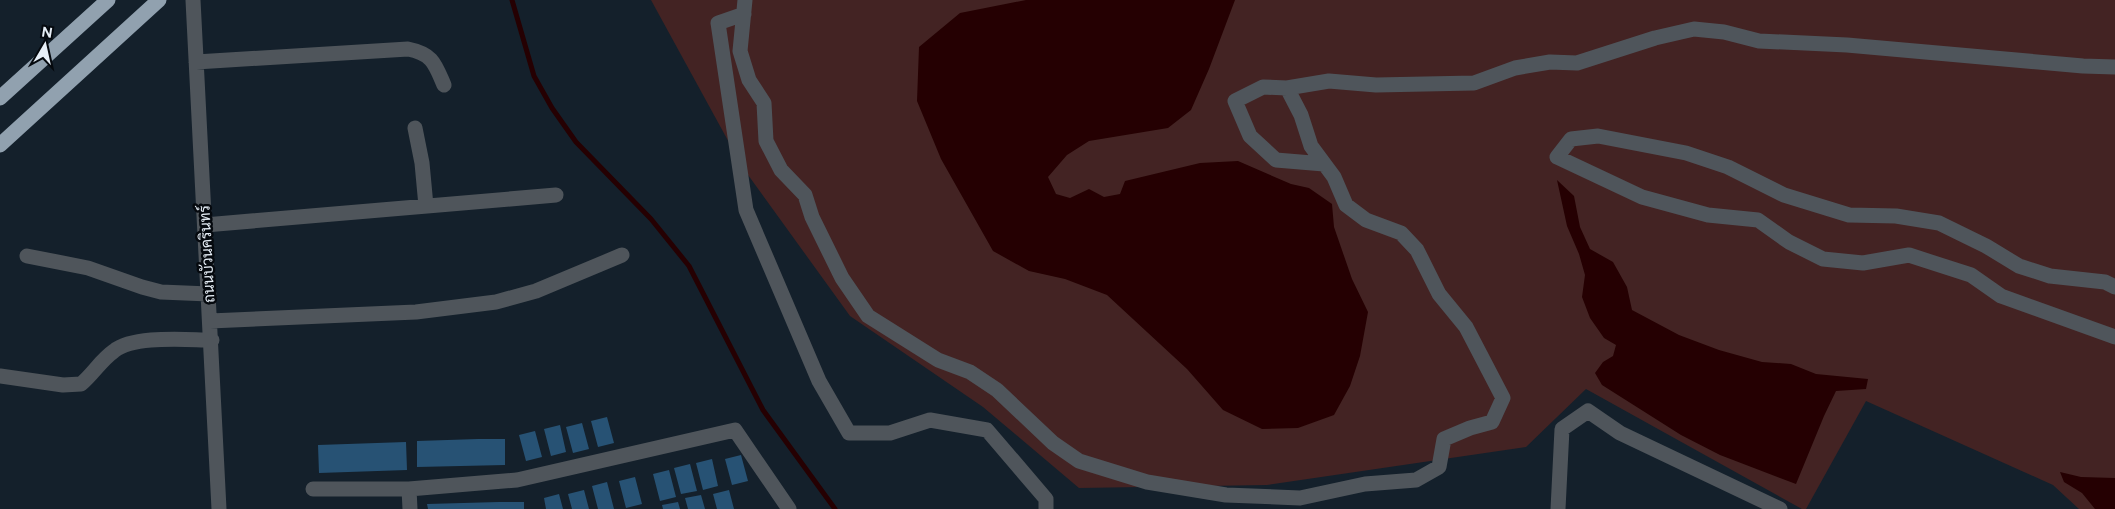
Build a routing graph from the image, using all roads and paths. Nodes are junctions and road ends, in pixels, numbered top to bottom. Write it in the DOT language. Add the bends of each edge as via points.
graph roads {
  1 [pos="108,0"];
  2 [pos="159,0"];
  3 [pos="193,0"];
  4 [pos="745,7"];
  5 [pos="196,62"];
  6 [pos="2115,67"];
  7 [pos="444,85"];
  8 [pos="1287,88"];
  9 [pos="0,98"];
  10 [pos="415,128"];
  11 [pos="0,145"];
  12 [pos="1324,164"];
  13 [pos="556,195"];
  14 [pos="426,206"];
  15 [pos="205,225"];
  16 [pos="622,255"];
  17 [pos="27,256"];
  18 [pos="2115,286"];
  19 [pos="209,294"];
  20 [pos="210,321"];
  21 [pos="2115,337"];
  22 [pos="212,340"];
  23 [pos="0,376"];
  24 [pos="312,489"];
  25 [pos="409,489"];
  26 [pos="219,509"];
  27 [pos="410,509"];
  28 [pos="789,509"];
  29 [pos="1046,509"];
  30 [pos="1558,509"];
  31 [pos="1780,509"];
  1 -- 9 [label="highway"];
  2 -- 11 [label="highway"];
  3 -- 5 [label="street, ถนนบัวนครินทร์"];
  4 -- 12 [label="street" via="740,51 749,80 764,104 766,141 781,170 805,195 812,217 842,278 868,316 938,360 970,372 997,390 1053,443 1079,461 1147,482 1226,495 1300,498 1365,484 1416,480 1439,468 1444,440 1492,422 1503,398 1466,327 1438,294 1417,250 1401,233 1366,220 1346,205"];
  4 -- 29 [label="street" via="718,23 746,210 819,380 849,433 890,433 930,420 987,430 1046,499"];
  5 -- 7 [label="street" via="408,49 422,52 434,61"];
  5 -- 15 [label="street, ถนนบัวนครินทร์"];
  6 -- 8 [label="street" via="1760,41 1694,29 1577,63 1550,62 1515,68 1474,83 1376,85 1329,81"];
  8 -- 12 [label="street" via="1301,116 1310,146"];
  8 -- 12 [label="street" via="1263,87 1235,102 1250,136 1276,160"];
  10 -- 14 [label="street"];
  13 -- 14 [label="street"];
  14 -- 15 [label="street"];
  15 -- 19 [label="street, ถนนบัวนครินทร์"];
  16 -- 20 [label="street" via="536,291 496,302 416,312"];
  17 -- 19 [label="street" via="88,268 161,292"];
  18 -- 21 [label="street" via="2050,276 2020,266 1939,223 1896,216 1849,215 1793,198 1728,167 1686,153 1598,136 1570,139 1557,157 1642,197 1708,215 1758,220 1789,242 1823,259 1863,262 1909,255 1971,275 2001,296"];
  19 -- 20 [label="street, ถนนบัวนครินทร์"];
  20 -- 22 [label="street, ถนนบัวนครินทร์"];
  22 -- 23 [label="street" via="156,339 115,350 81,384 63,385"];
  22 -- 26 [label="street, ถนนบัวนครินทร์"];
  24 -- 25 [label="street"];
  25 -- 27 [label="street"];
  25 -- 28 [label="street" via="517,480 735,430"];
  30 -- 31 [label="street" via="1562,429 1588,410 1620,433"];
}
